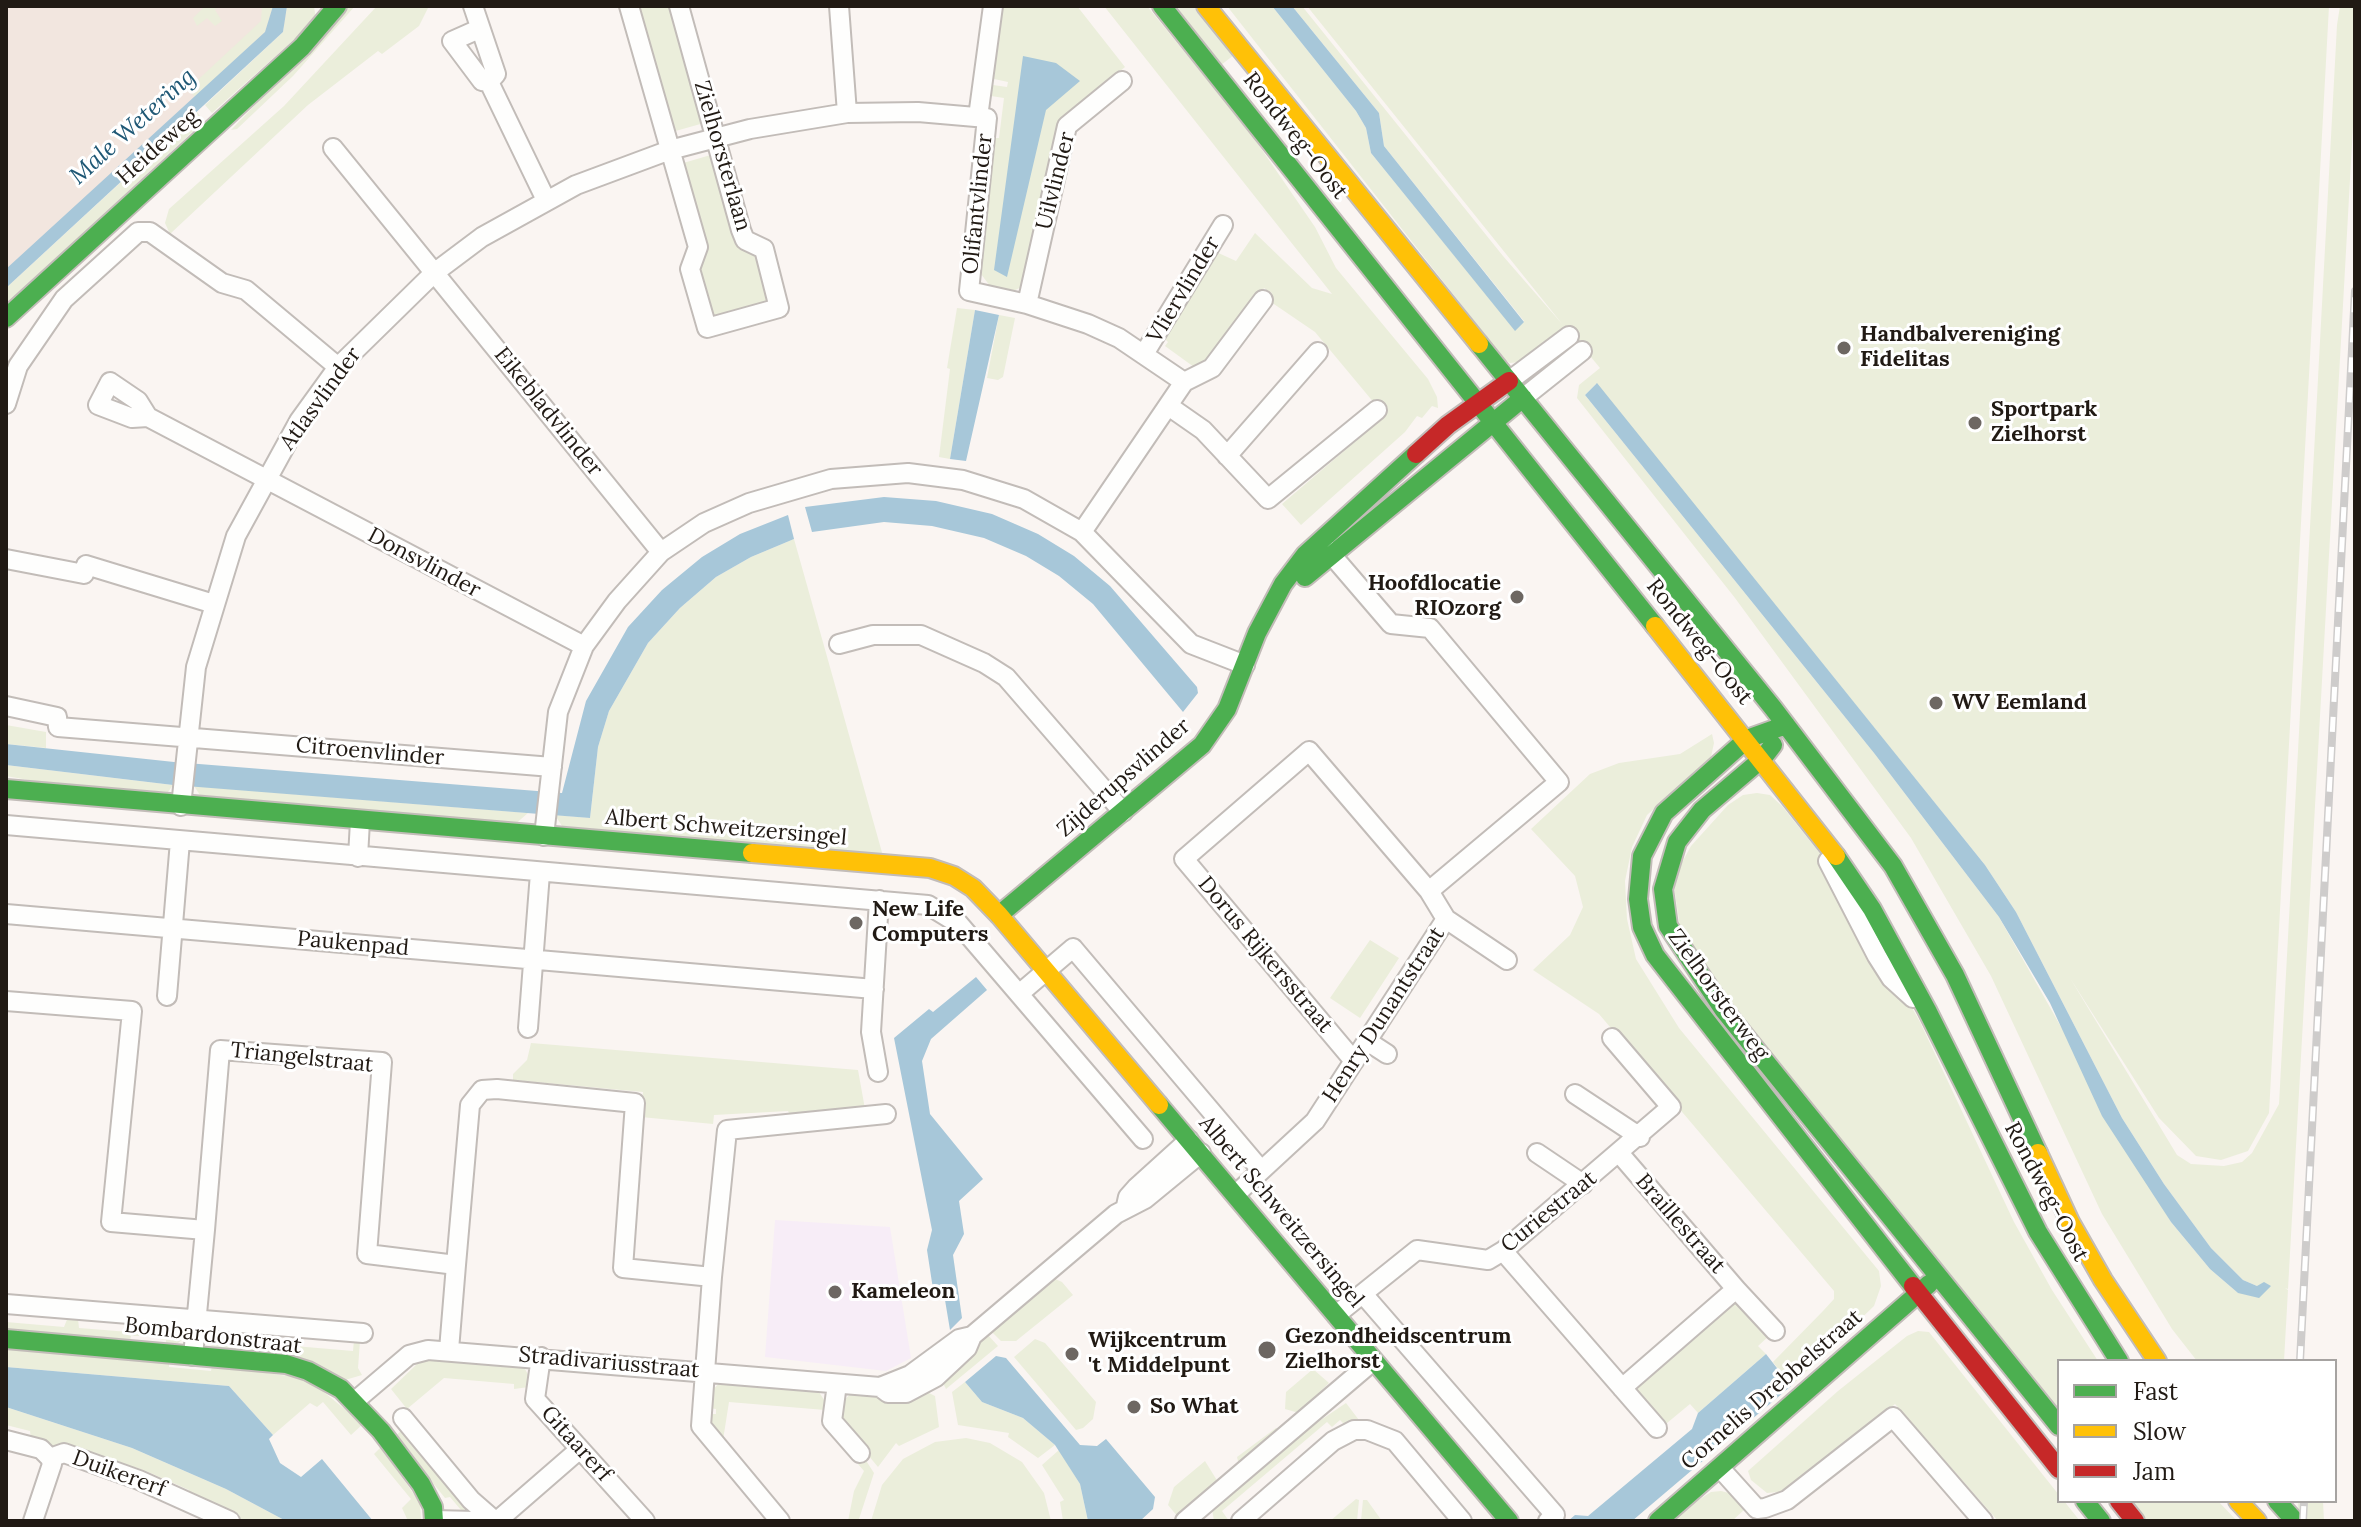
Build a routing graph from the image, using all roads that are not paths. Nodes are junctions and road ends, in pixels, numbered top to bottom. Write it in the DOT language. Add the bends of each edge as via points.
graph roads {
  1 [pos="337,6"];
  2 [pos="473,6"];
  3 [pos="629,6"];
  4 [pos="679,6"];
  5 [pos="839,6"];
  6 [pos="993,6"];
  7 [pos="1162,6"];
  8 [pos="1206,6"];
  9 [pos="479,29"];
  10 [pos="1122,81"];
  11 [pos="489,82"];
  12 [pos="847,113"];
  13 [pos="978,117"];
  14 [pos="716,137"];
  15 [pos="333,148"];
  16 [pos="670,150"];
  17 [pos="546,200"];
  18 [pos="1223,225"];
  19 [pos="434,273"];
  20 [pos="1263,300"];
  21 [pos="1027,304"];
  22 [pos="6,318"];
  23 [pos="1569,336"];
  24 [pos="1582,351"];
  25 [pos="1318,352"];
  26 [pos="1144,354"];
  27 [pos="338,367"];
  28 [pos="1509,381"];
  29 [pos="1184,382"];
  30 [pos="1523,398"];
  31 [pos="1475,403"];
  32 [pos="6,404"];
  33 [pos="1170,407"];
  34 [pos="1377,410"];
  35 [pos="148,417"];
  36 [pos="1492,423"];
  37 [pos="1227,456"];
  38 [pos="266,479"];
  39 [pos="1082,532"];
  40 [pos="1326,547"];
  41 [pos="661,552"];
  42 [pos="6,559"];
  43 [pos="214,604"];
  44 [pos="839,644"];
  45 [pos="584,646"];
  46 [pos="1245,665"];
  47 [pos="6,706"];
  48 [pos="1786,725"];
  49 [pos="188,736"];
  50 [pos="1747,739"];
  51 [pos="1763,758"];
  52 [pos="552,767"];
  53 [pos="6,789"];
  54 [pos="182,798"];
  55 [pos="1123,812"];
  56 [pos="360,821"];
  57 [pos="6,825"];
  58 [pos="544,836"];
  59 [pos="180,841"];
  60 [pos="358,857"];
  61 [pos="540,873"];
  62 [pos="1429,891"];
  63 [pos="879,900"];
  64 [pos="6,914"];
  65 [pos="999,915"];
  66 [pos="1446,919"];
  67 [pos="173,929"];
  68 [pos="533,959"];
  69 [pos="1507,960"];
  70 [pos="1046,971"];
  71 [pos="874,989"];
  72 [pos="1019,994"];
  73 [pos="167,996"];
  74 [pos="6,1001"];
  75 [pos="528,1028"];
  76 [pos="1612,1038"];
  77 [pos="1367,1041"];
  78 [pos="1387,1054"];
  79 [pos="1354,1061"];
  80 [pos="878,1072"];
  81 [pos="1575,1094"];
  82 [pos="886,1114"];
  83 [pos="1640,1137"];
  84 [pos="1143,1139"];
  85 [pos="1195,1146"];
  86 [pos="1537,1153"];
  87 [pos="1620,1154"];
  88 [pos="1261,1170"];
  89 [pos="1583,1184"];
  90 [pos="1236,1194"];
  91 [pos="205,1230"];
  92 [pos="1503,1251"];
  93 [pos="456,1265"];
  94 [pos="1939,1276"];
  95 [pos="712,1277"];
  96 [pos="1736,1289"];
  97 [pos="1363,1294"];
  98 [pos="1918,1294"];
  99 [pos="6,1304"];
  100 [pos="1336,1315"];
  101 [pos="196,1319"];
  102 [pos="1775,1331"];
  103 [pos="363,1333"];
  104 [pos="6,1339"];
  105 [pos="449,1350"];
  106 [pos="193,1356"];
  107 [pos="541,1357"];
  108 [pos="2118,1359"];
  109 [pos="2156,1359"];
  110 [pos="1373,1361"];
  111 [pos="705,1372"];
  112 [pos="837,1384"];
  113 [pos="1622,1388"];
  114 [pos="355,1401"];
  115 [pos="403,1418"];
  116 [pos="2057,1424"];
  117 [pos="1657,1428"];
  118 [pos="6,1440"];
  119 [pos="580,1449"];
  120 [pos="860,1453"];
  121 [pos="50,1458"];
  122 [pos="2057,1467"];
  123 [pos="1720,1468"];
  124 [pos="2087,1503"];
  125 [pos="2121,1503"];
  126 [pos="2240,1503"];
  127 [pos="2279,1503"];
  128 [pos="1193,1519"];
  129 [pos="434,1520"];
  130 [pos="33,1521"];
  131 [pos="230,1521"];
  132 [pos="475,1521"];
  133 [pos="496,1521"];
  134 [pos="645,1521"];
  135 [pos="780,1521"];
  136 [pos="1241,1521"];
  137 [pos="1462,1521"];
  138 [pos="1509,1521"];
  139 [pos="1548,1521"];
  140 [pos="1658,1521"];
  141 [pos="1983,1521"];
  142 [pos="2101,1521"];
  143 [pos="2135,1521"];
  144 [pos="2257,1521"];
  145 [pos="2295,1521"];
  1 -- 22 [label="main road, Heideweg" via="302,47"];
  2 -- 9 [label="street"];
  3 -- 16 [label="street"];
  4 -- 14 [label="street, Zielhorsterlaan"];
  5 -- 12 [label="street"];
  6 -- 13 [label="street"];
  7 -- 31 [label="main road, Rondweg-Oost"];
  8 -- 28 [label="main road, Rondweg-Oost"];
  9 -- 11 [label="street" via="496,74"];
  9 -- 11 [label="street" via="452,41 482,81"];
  10 -- 21 [label="street, Uilvlinder" via="1067,126"];
  11 -- 17 [label="street"];
  12 -- 13 [label="street, Olifantvlinder"];
  12 -- 14 [label="street, Olifantvlinder"];
  13 -- 21 [label="street, Olifantvlinder" via="987,118 969,291"];
  14 -- 16 [label="street, Atlasvlinder"];
  14 -- 16 [label="street, Zielhorsterlaan" via="741,230 745,240 764,249 779,308 707,328 690,269 698,247"];
  15 -- 19 [label="street, Eikebladvlinder"];
  16 -- 17 [label="street, Atlasvlinder"];
  17 -- 19 [label="street, Atlasvlinder"];
  18 -- 26 [label="street, Vliervlinder"];
  19 -- 27 [label="street, Atlasvlinder"];
  19 -- 41 [label="street, Eikebladvlinder"];
  20 -- 29 [label="street" via="1212,368"];
  21 -- 26 [label="street, Olifantvlinder" via="1088,324"];
  23 -- 28 [label="street"];
  24 -- 30 [label="street"];
  25 -- 37 [label="street"];
  26 -- 29 [label="street, Olifantvlinder"];
  27 -- 32 [label="street" via="246,290 222,283 150,232 138,232 64,299 18,366"];
  27 -- 38 [label="street, Atlasvlinder"];
  28 -- 30 [label="main road, Rondweg-Oost"];
  28 -- 31 [label="main road, Zijderupsvlinder"];
  29 -- 33 [label="street"];
  30 -- 36 [label="main road, Zijderupsvlinder"];
  30 -- 48 [label="main road, Rondweg-Oost"];
  31 -- 36 [label="main road, Rondweg-Oost"];
  31 -- 40 [label="main road, Zijderupsvlinder"];
  33 -- 37 [label="street" via="1203,430"];
  33 -- 39 [label="street"];
  34 -- 37 [label="street" via="1268,499"];
  35 -- 38 [label="street, Donsvlinder"];
  36 -- 40 [label="main road, Zijderupsvlinder"];
  36 -- 50 [label="main road, Rondweg-Oost"];
  38 -- 43 [label="street, Atlasvlinder" via="236,536"];
  38 -- 45 [label="street, Donsvlinder"];
  39 -- 41 [label="street" via="1024,499 963,480 857,474 727,511"];
  39 -- 46 [label="street" via="1191,644"];
  40 -- 46 [label="main road, Zijderupsvlinder" via="1269,609"];
  40 -- 62 [label="street, Henry Dunantstraat" via="1391,624 1430,628 1559,782"];
  41 -- 45 [label="street"];
  42 -- 43 [label="street" via="84,574 86,565"];
  43 -- 49 [label="street, Atlasvlinder" via="196,667"];
  44 -- 55 [label="street" via="873,635 921,635 984,663 1006,677"];
  45 -- 52 [label="street" via="558,712"];
  46 -- 55 [label="main road, Zijderupsvlinder" via="1227,709 1202,745"];
  47 -- 49 [label="street, Citroenvlinder" via="57,717 58,727"];
  48 -- 50 [label="main road, Zielhorsterweg"];
  48 -- 51 [label="main road, Zielhorsterweg"];
  48 -- 109 [label="main road, Rondweg-Oost" via="1914,901 1955,975 2070,1222"];
  49 -- 52 [label="street, Citroenvlinder"];
  49 -- 54 [label="street, Atlasvlinder"];
  50 -- 51 [label="main road, Rondweg-Oost"];
  50 -- 98 [label="main road, Zielhorsterweg" via="1679,797 1653,831 1639,875 1642,927 1673,979"];
  51 -- 94 [label="main road, Zielhorsterweg" via="1702,810 1677,842 1663,889 1668,926 1723,1009"];
  51 -- 108 [label="main road, Rondweg-Oost" via="1872,909 2038,1232"];
  52 -- 58 [label="street"];
  53 -- 54 [label="main road, Albert Schweitzersingel"];
  54 -- 56 [label="main road, Albert Schweitzersingel"];
  55 -- 65 [label="main road, Zijderupsvlinder"];
  56 -- 58 [label="main road, Albert Schweitzersingel"];
  56 -- 60 [label="street"];
  57 -- 59 [label="street"];
  58 -- 65 [label="main road, Albert Schweitzersingel" via="930,868 964,881"];
  59 -- 60 [label="street"];
  59 -- 67 [label="street"];
  60 -- 61 [label="street"];
  61 -- 63 [label="street"];
  61 -- 68 [label="street"];
  62 -- 66 [label="street, Henry Dunantstraat"];
  62 -- 79 [label="street, Dorus Rijkersstraat" via="1309,751 1184,859"];
  63 -- 71 [label="street"];
  63 -- 72 [label="street" via="928,905 948,915"];
  64 -- 67 [label="street, Paukenpad"];
  65 -- 70 [label="main road, Albert Schweitzersingel"];
  66 -- 69 [label="street"];
  66 -- 77 [label="street, Henry Dunantstraat"];
  67 -- 68 [label="street, Paukenpad"];
  67 -- 73 [label="street"];
  68 -- 71 [label="street, Paukenpad"];
  68 -- 75 [label="street"];
  70 -- 72 [label="street, Albert Schweitzersingel"];
  70 -- 85 [label="main road, Albert Schweitzersingel"];
  70 -- 88 [label="street, Albert Schweitzersingel" via="1073,948"];
  71 -- 80 [label="street" via="871,1032"];
  72 -- 84 [label="street"];
  74 -- 91 [label="street" via="132,1011 111,1222"];
  76 -- 83 [label="street, Curiestraat" via="1671,1107"];
  77 -- 78 [label="street"];
  77 -- 79 [label="street, Henry Dunantstraat"];
  79 -- 88 [label="street, Henry Dunantstraat" via="1315,1121"];
  81 -- 83 [label="street"];
  82 -- 95 [label="street" via="727,1130"];
  83 -- 87 [label="street, Curiestraat"];
  85 -- 90 [label="main road, Albert Schweitzersingel"];
  85 -- 112 [label="street, Stradivariusstraat" via="1145,1199 1126,1206 972,1336 959,1339 910,1375 880,1387"];
  86 -- 89 [label="street"];
  87 -- 89 [label="street, Curiestraat"];
  87 -- 96 [label="street, Braillestraat"];
  88 -- 90 [label="street, Henry Dunantstraat"];
  89 -- 92 [label="street, Curiestraat"];
  90 -- 100 [label="main road, Albert Schweitzersingel"];
  91 -- 93 [label="street, Triangelstraat" via="220,1050 382,1062 367,1254"];
  91 -- 101 [label="street, Triangelstraat"];
  92 -- 97 [label="street, Curiestraat" via="1488,1260 1417,1250"];
  92 -- 113 [label="street"];
  93 -- 95 [label="street" via="470,1105 482,1090 497,1089 635,1103 623,1268"];
  93 -- 105 [label="street"];
  94 -- 98 [label="main road, Cornelis Drebbelstraat"];
  94 -- 116 [label="main road, Zielhorsterweg"];
  95 -- 111 [label="street"];
  96 -- 102 [label="street"];
  96 -- 113 [label="street, Braillestraat"];
  97 -- 100 [label="street, Curiestraat"];
  97 -- 139 [label="street, Albert Schweitzersingel" via="1555,1515"];
  98 -- 122 [label="main road, Zielhorsterweg"];
  98 -- 123 [label="main road, Cornelis Drebbelstraat"];
  99 -- 101 [label="street, Bombardonstraat"];
  100 -- 110 [label="main road, Albert Schweitzersingel"];
  101 -- 103 [label="street, Bombardonstraat"];
  101 -- 106 [label="street, Triangelstraat"];
  104 -- 106 [label="main road, Bombardonstraat"];
  105 -- 107 [label="street, Stradivariusstraat"];
  105 -- 114 [label="street, Stradivariusstraat" via="409,1355"];
  106 -- 114 [label="main road, Bombardonstraat" via="286,1364 328,1381"];
  107 -- 111 [label="street, Stradivariusstraat"];
  107 -- 119 [label="street, Gitaarerf" via="535,1399"];
  110 -- 128 [label="street"];
  110 -- 138 [label="main road, Albert Schweitzersingel"];
  111 -- 112 [label="street, Stradivariusstraat"];
  111 -- 135 [label="street" via="701,1426"];
  112 -- 120 [label="street" via="832,1421"];
  113 -- 117 [label="street"];
  114 -- 129 [label="main road, Bombardonstraat" via="421,1484"];
  115 -- 133 [label="street" via="471,1500"];
  118 -- 121 [label="street, Duikererf" via="41,1449"];
  119 -- 133 [label="street"];
  119 -- 134 [label="street, Gitaarerf"];
  121 -- 130 [label="street"];
  121 -- 131 [label="street, Duikererf" via="64,1453"];
  123 -- 140 [label="main road, Cornelis Drebbelstraat"];
  123 -- 141 [label="street" via="1757,1509 1765,1508 1787,1500 1893,1417"];
  124 -- 142 [label="main road"];
  125 -- 143 [label="main road"];
  126 -- 144 [label="main road"];
  127 -- 145 [label="main road"];
  129 -- 132 [label="street"];
  136 -- 137 [label="street" via="1343,1434 1367,1430 1395,1441"];
}
